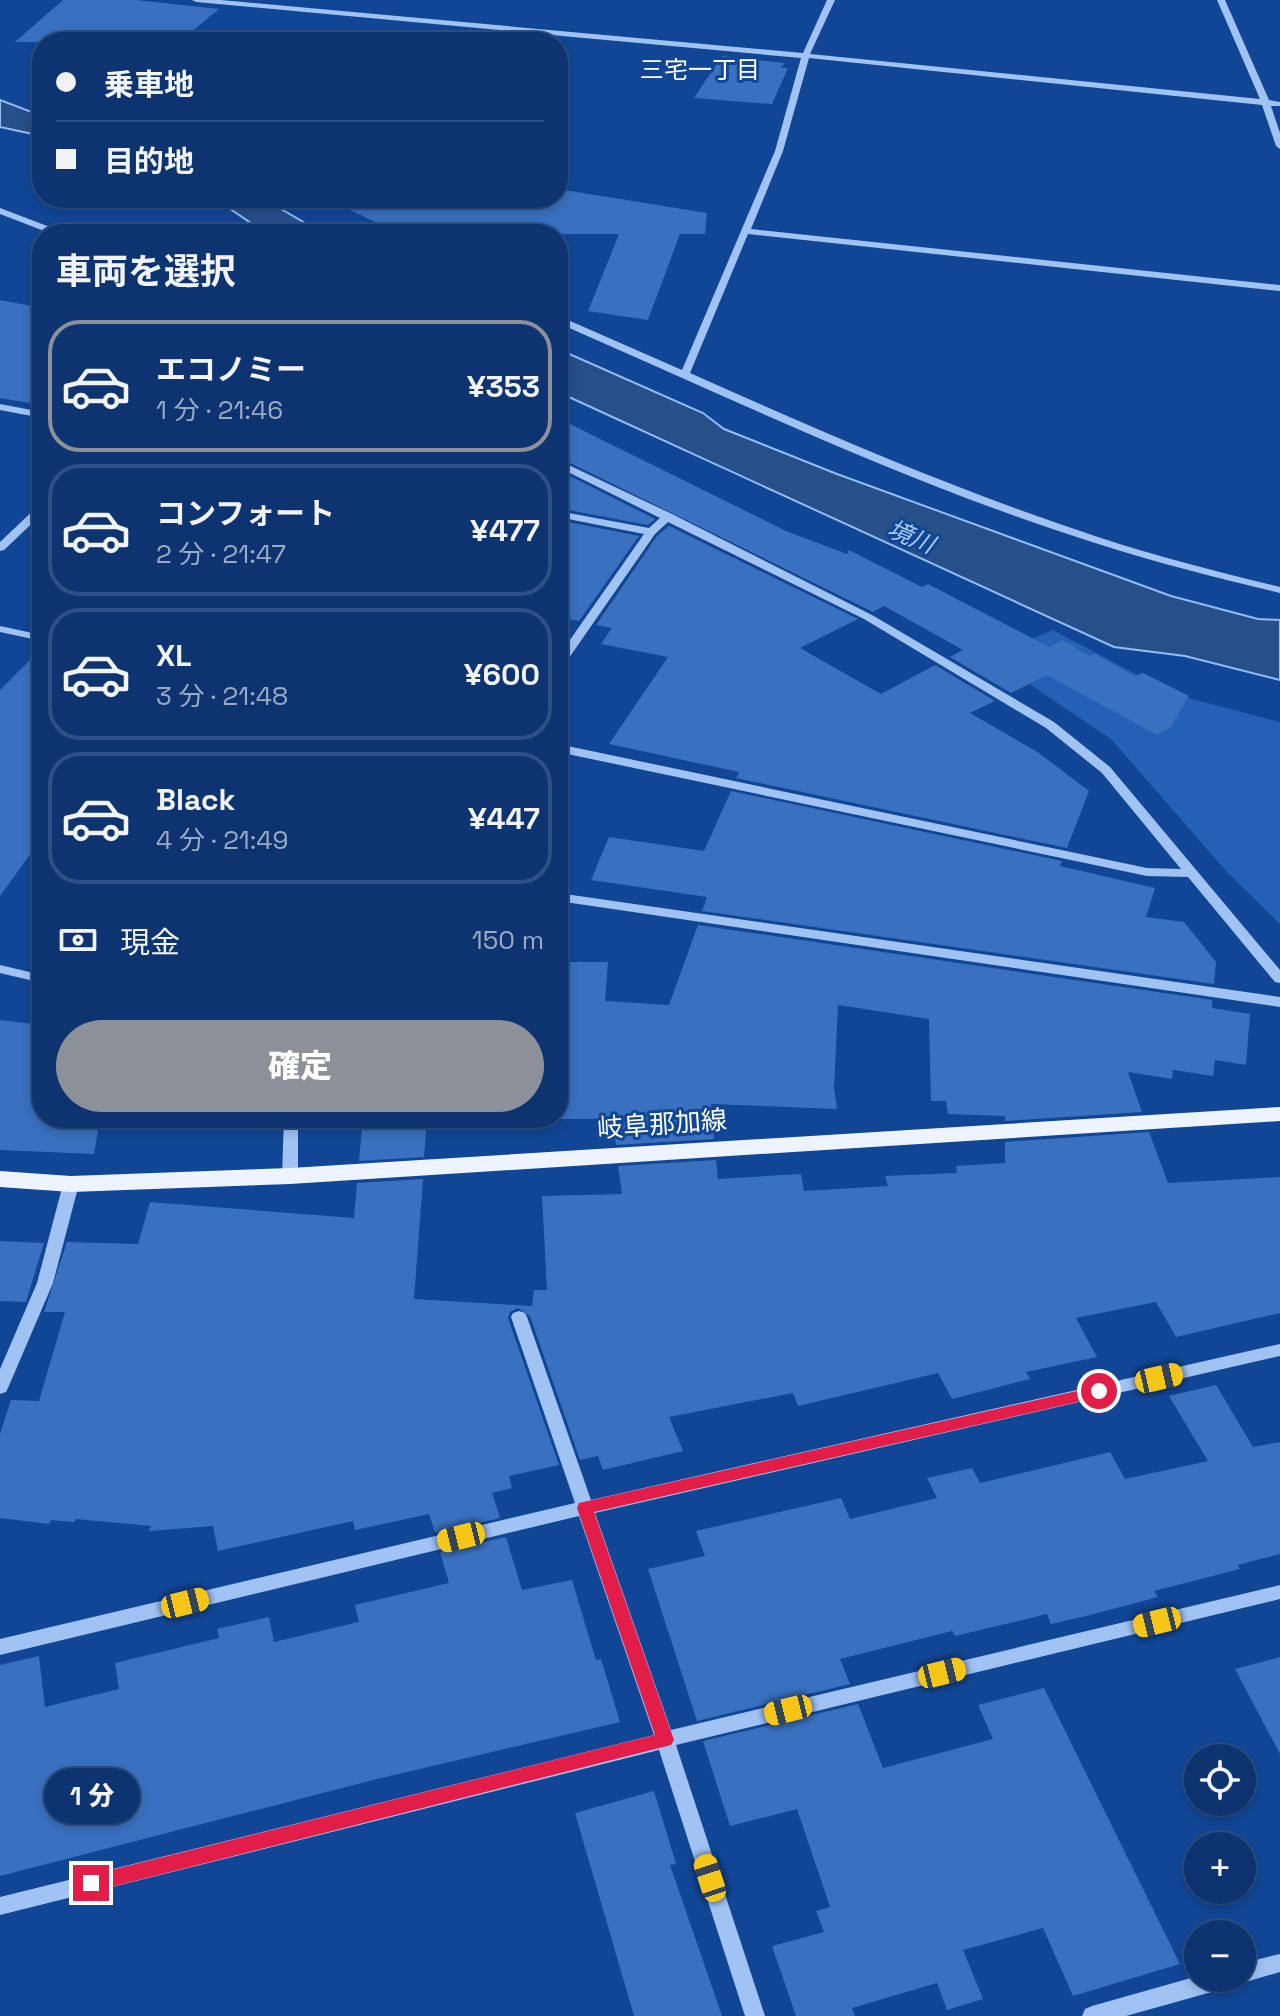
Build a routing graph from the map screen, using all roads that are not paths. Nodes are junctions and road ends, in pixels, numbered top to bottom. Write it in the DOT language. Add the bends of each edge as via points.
graph roads {
  1 [pos="196,0"];
  2 [pos="831,0"];
  3 [pos="1221,0"];
  4 [pos="538,32"];
  5 [pos="568,35"];
  6 [pos="805,57"];
  7 [pos="1266,103"];
  8 [pos="1280,104"];
  9 [pos="1280,146"];
  10 [pos="0,211"];
  11 [pos="16,217"];
  12 [pos="34,224"];
  13 [pos="0,225"];
  14 [pos="744,231"];
  15 [pos="1280,288"];
  16 [pos="568,323"];
  17 [pos="685,374"];
  18 [pos="0,407"];
  19 [pos="32,413"];
  20 [pos="568,468"];
  21 [pos="568,516"];
  22 [pos="668,516"];
  23 [pos="32,518"];
  24 [pos="651,532"];
  25 [pos="0,548"];
  26 [pos="1280,590"];
  27 [pos="0,629"];
  28 [pos="32,636"];
  29 [pos="568,651"];
  30 [pos="568,750"];
  31 [pos="1190,873"];
  32 [pos="568,898"];
  33 [pos="0,969"];
  34 [pos="32,977"];
  35 [pos="1280,979"];
  36 [pos="1280,1002"];
  37 [pos="1280,1114"];
  38 [pos="291,1128"];
  39 [pos="290,1176"];
  40 [pos="0,1179"];
  41 [pos="71,1184"];
  42 [pos="519,1317"];
  43 [pos="1280,1350"];
  44 [pos="0,1388"];
  45 [pos="585,1508"];
  46 [pos="1280,1592"];
  47 [pos="0,1647"];
  48 [pos="665,1740"];
  49 [pos="0,1906"];
  50 [pos="1280,1963"];
  51 [pos="1256,1969"];
  52 [pos="1184,1990"];
  53 [pos="755,2016"];
  54 [pos="1092,2016"];
  1 -- 4 [label="street"];
  2 -- 6 [label="street"];
  3 -- 7 [label="street"];
  5 -- 6 [label="street"];
  6 -- 7 [label="street"];
  6 -- 14 [label="street" via="779,151"];
  7 -- 8 [label="street"];
  7 -- 9 [label="street"];
  10 -- 11 [label="street"];
  11 -- 12 [label="street"];
  11 -- 13 [label="street"];
  14 -- 15 [label="street"];
  14 -- 17 [label="street"];
  16 -- 17 [label="street"];
  17 -- 26 [label="street" via="937,484 1148,554"];
  18 -- 19 [label="street"];
  20 -- 22 [label="street"];
  21 -- 24 [label="street"];
  22 -- 24 [label="street"];
  22 -- 31 [label="street" via="868,617 1050,725 1106,770"];
  23 -- 25 [label="street"];
  24 -- 29 [label="street"];
  27 -- 28 [label="street"];
  30 -- 31 [label="street" via="1147,872"];
  31 -- 35 [label="street"];
  32 -- 36 [label="street"];
  33 -- 34 [label="street"];
  37 -- 39 [label="main road, 岐阜那加線"];
  38 -- 39 [label="street"];
  39 -- 41 [label="main road, 岐阜那加線"];
  40 -- 41 [label="main road, 岐阜那加線"];
  41 -- 44 [label="street" via="45,1283"];
  42 -- 45 [label="street"];
  43 -- 45 [label="street"];
  45 -- 47 [label="street"];
  45 -- 48 [label="street"];
  46 -- 48 [label="street"];
  48 -- 49 [label="street"];
  48 -- 53 [label="street"];
  50 -- 51 [label="street"];
  52 -- 54 [label="street"];
}
